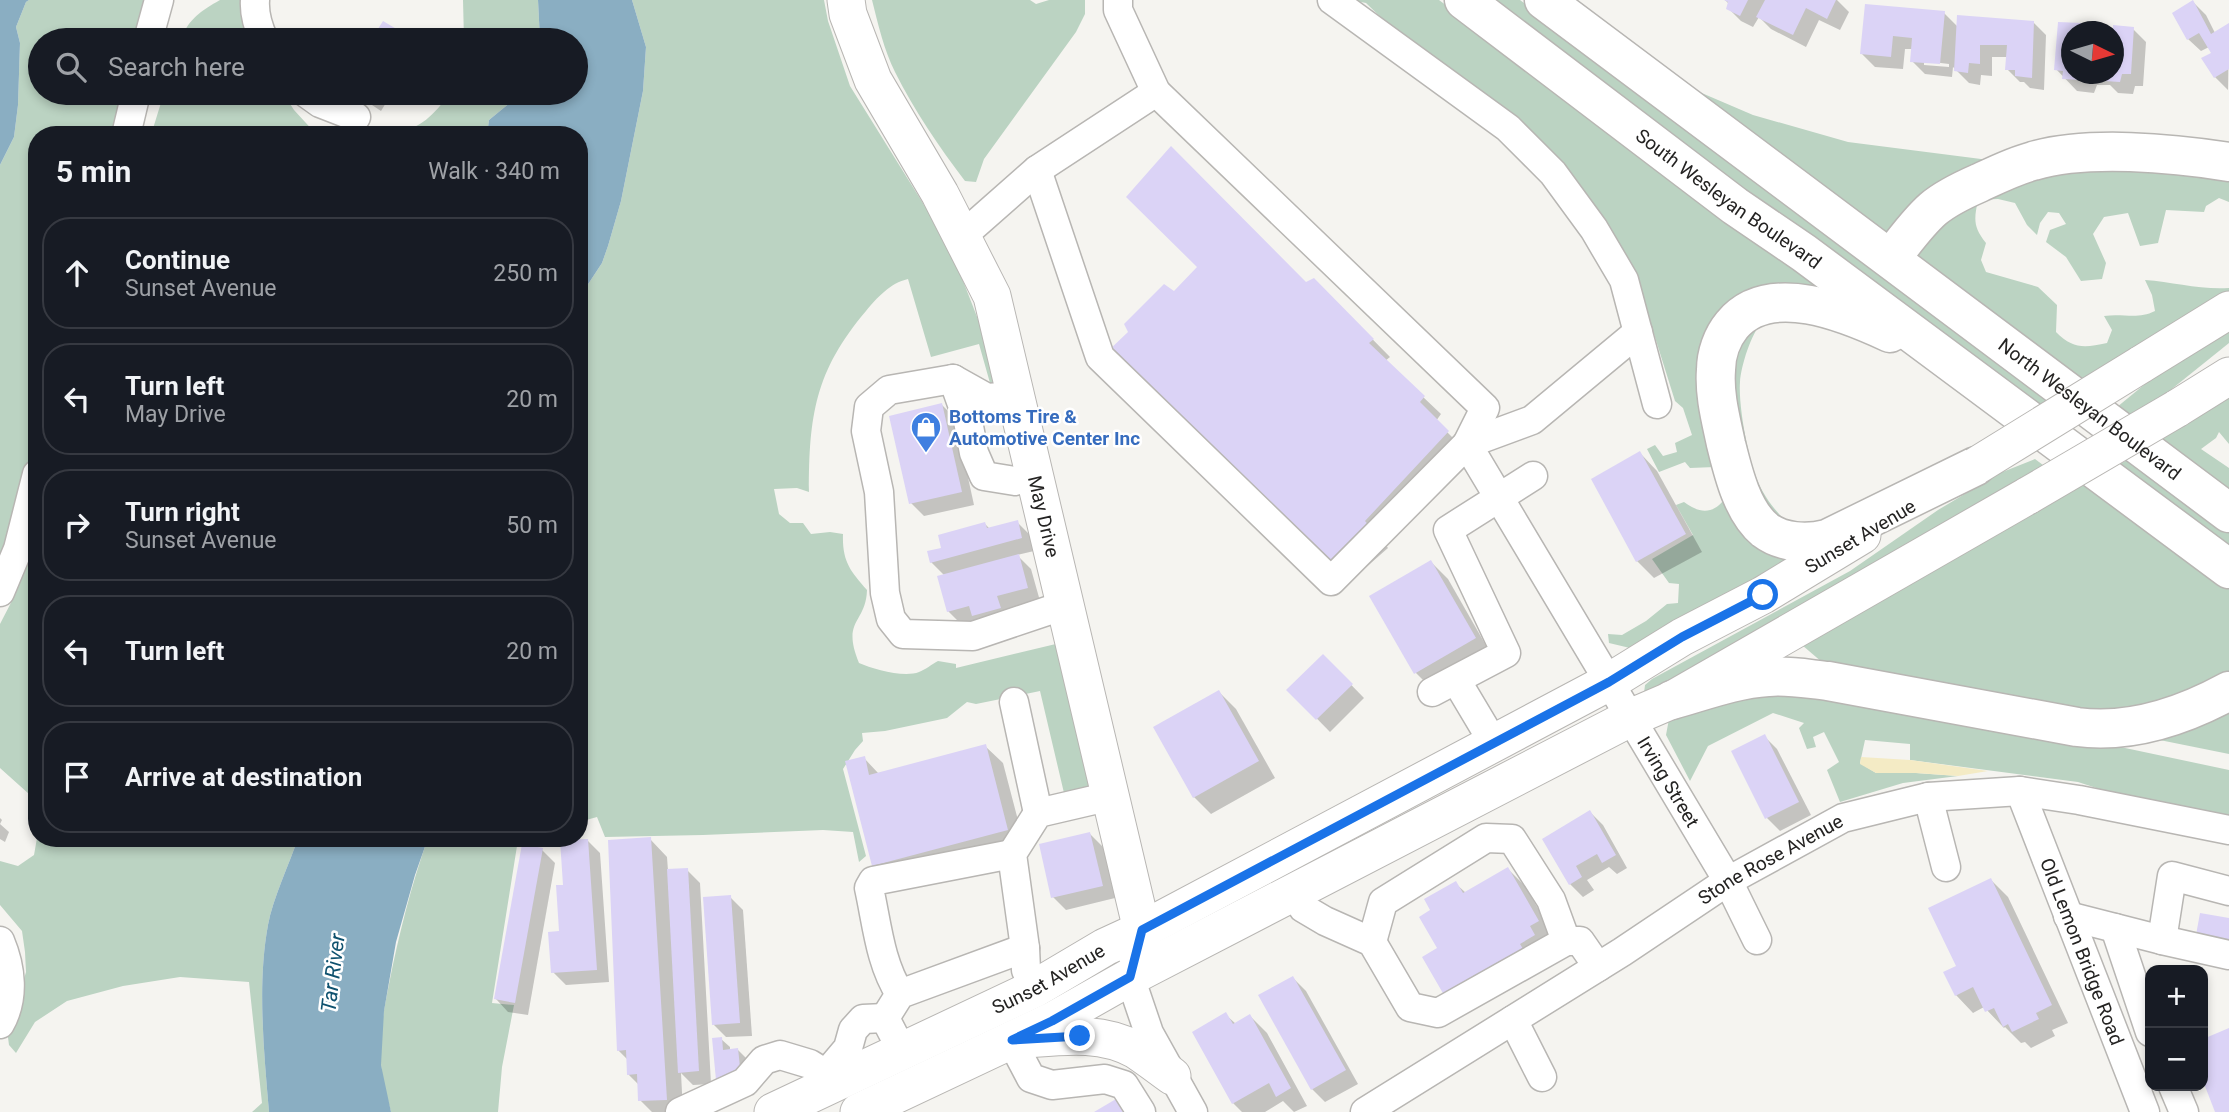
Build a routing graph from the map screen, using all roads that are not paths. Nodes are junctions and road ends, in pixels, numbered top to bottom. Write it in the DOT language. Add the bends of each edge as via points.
graph roads {
  1 [pos="159,0"];
  2 [pos="256,0"];
  3 [pos="846,0"];
  4 [pos="1332,0"];
  5 [pos="1464,0"];
  6 [pos="1544,0"];
  7 [pos="1126,6"];
  8 [pos="151,28"];
  9 [pos="258,28"];
  10 [pos="1156,92"];
  11 [pos="133,105"];
  12 [pos="325,105"];
  13 [pos="356,117"];
  14 [pos="129,126"];
  15 [pos="2152,154"];
  16 [pos="2229,156"];
  17 [pos="2229,162"];
  18 [pos="1037,170"];
  19 [pos="961,237"];
  20 [pos="1891,258"];
  21 [pos="2229,310"];
  22 [pos="1638,332"];
  23 [pos="2229,376"];
  24 [pos="953,379"];
  25 [pos="1994,395"];
  26 [pos="1016,396"];
  27 [pos="1657,404"];
  28 [pos="1467,444"];
  29 [pos="1976,466"];
  30 [pos="1034,475"];
  31 [pos="1533,476"];
  32 [pos="1500,496"];
  33 [pos="28,510"];
  34 [pos="2229,513"];
  35 [pos="2229,569"];
  36 [pos="0,592"];
  37 [pos="1065,605"];
  38 [pos="1609,682"];
  39 [pos="2229,691"];
  40 [pos="1672,700"];
  41 [pos="1014,702"];
  42 [pos="1630,718"];
  43 [pos="1493,742"];
  44 [pos="2020,790"];
  45 [pos="1483,794"];
  46 [pos="1111,796"];
  47 [pos="1928,797"];
  48 [pos="1038,813"];
  49 [pos="2229,830"];
  50 [pos="1496,838"];
  51 [pos="1012,854"];
  52 [pos="1945,867"];
  53 [pos="1728,881"];
  54 [pos="2229,891"];
  55 [pos="1294,892"];
  56 [pos="2068,916"];
  57 [pos="2115,928"];
  58 [pos="1142,930"];
  59 [pos="1758,940"];
  60 [pos="2162,940"];
  61 [pos="0,941"];
  62 [pos="1566,941"];
  63 [pos="1373,942"];
  64 [pos="1025,948"];
  65 [pos="2229,955"];
  66 [pos="1598,967"];
  67 [pos="1130,977"];
  68 [pos="1034,989"];
  69 [pos="900,994"];
  70 [pos="885,1018"];
  71 [pos="1513,1020"];
  72 [pos="0,1024"];
  73 [pos="2149,1028"];
  74 [pos="1012,1040"];
  75 [pos="902,1051"];
  76 [pos="1172,1076"];
  77 [pos="1542,1077"];
  78 [pos="830,1078"];
  79 [pos="2175,1091"];
  80 [pos="872,1109"];
  81 [pos="680,1112"];
  82 [pos="773,1112"];
  83 [pos="1141,1112"];
  84 [pos="1193,1112"];
  85 [pos="1365,1112"];
  86 [pos="2145,1112"];
  87 [pos="2184,1112"];
  1 -- 8 [label="street"];
  2 -- 9 [label="street"];
  3 -- 19 [label="main road, May Drive" via="873,80"];
  4 -- 22 [label="street" via="1508,128 1553,173 1624,280"];
  5 -- 25 [label="highway, South Wesleyan Boulevard"];
  6 -- 20 [label="highway"];
  7 -- 10 [label="street"];
  10 -- 18 [label="street"];
  10 -- 28 [label="street" via="1485,408"];
  11 -- 14 [label="street"];
  12 -- 13 [label="street"];
  15 -- 16 [label="highway"];
  15 -- 17 [label="highway"];
  15 -- 20 [label="highway" via="2054,156 2007,170 1930,211"];
  18 -- 19 [label="street"];
  18 -- 28 [label="street" via="1100,356 1331,581"];
  19 -- 26 [label="main road, May Drive" via="992,296"];
  20 -- 34 [label="highway, North Wesleyan Boulevard"];
  21 -- 29 [label="main road, Sunset Avenue, bridge"];
  22 -- 27 [label="street"];
  22 -- 28 [label="street" via="1532,420"];
  23 -- 40 [label="main road, Sunset Avenue, bridge"];
  24 -- 26 [label="street" via="986,398"];
  24 -- 30 [label="street" via="984,476 1015,481"];
  24 -- 37 [label="street" via="889,390 869,407 866,430 879,492 885,593 891,619 903,634 973,636"];
  25 -- 29 [label="highway" via="1906,341 1856,319 1801,303 1768,304 1740,316 1728,330 1717,357 1717,396 1733,470 1757,522 1775,536 1814,542 1827,539"];
  25 -- 35 [label="highway"];
  26 -- 30 [label="main road, May Drive"];
  28 -- 32 [label="street, Irving Street"];
  29 -- 38 [label="main road, Sunset Avenue"];
  30 -- 37 [label="main road, May Drive"];
  31 -- 32 [label="street"];
  32 -- 38 [label="street, Irving Street"];
  32 -- 43 [label="street" via="1448,530 1506,653 1444,686"];
  33 -- 36 [label="street"];
  37 -- 46 [label="main road, May Drive"];
  38 -- 42 [label="street, Irving Street"];
  38 -- 43 [label="main road, Sunset Avenue"];
  39 -- 40 [label="highway" via="2179,714 2116,729 2077,727 1794,677 1748,680"];
  40 -- 42 [label="main road, Sunset Avenue"];
  41 -- 48 [label="street"];
  42 -- 45 [label="main road, Sunset Avenue"];
  42 -- 53 [label="street, Irving Street"];
  43 -- 58 [label="main road, Sunset Avenue"];
  44 -- 47 [label="street, Stone Rose Avenue"];
  44 -- 49 [label="street, Stone Rose Avenue"];
  44 -- 56 [label="street, Old Lemon Bridge Road"];
  45 -- 50 [label="street"];
  45 -- 55 [label="main road, Sunset Avenue"];
  46 -- 48 [label="street"];
  46 -- 58 [label="main road, May Drive"];
  47 -- 52 [label="street"];
  47 -- 53 [label="street, Stone Rose Avenue" via="1843,818"];
  48 -- 51 [label="street"];
  50 -- 62 [label="street" via="1512,839 1551,900"];
  50 -- 63 [label="street" via="1486,838 1383,902"];
  51 -- 64 [label="street"];
  51 -- 69 [label="street" via="873,881 869,888 889,977"];
  53 -- 59 [label="street, Irving Street"];
  53 -- 66 [label="street, Stone Rose Avenue"];
  54 -- 60 [label="street" via="2172,876"];
  55 -- 63 [label="street" via="1303,908"];
  55 -- 67 [label="main road, Sunset Avenue"];
  56 -- 57 [label="street"];
  56 -- 86 [label="street, Old Lemon Bridge Road"];
  57 -- 60 [label="street"];
  57 -- 73 [label="street"];
  58 -- 67 [label="main road, May Drive"];
  58 -- 68 [label="main road, Sunset Avenue"];
  60 -- 65 [label="street"];
  61 -- 72 [label="street" via="8,960 10,993"];
  62 -- 63 [label="street" via="1438,1013 1410,1007"];
  62 -- 66 [label="street" via="1580,940"];
  64 -- 68 [label="street" via="1026,970"];
  64 -- 69 [label="street"];
  66 -- 71 [label="street, Stone Rose Avenue"];
  67 -- 74 [label="main road, Sunset Avenue"];
  67 -- 76 [label="street" via="1149,1033"];
  68 -- 75 [label="main road, Sunset Avenue"];
  69 -- 70 [label="street"];
  70 -- 75 [label="street"];
  70 -- 78 [label="street" via="863,1019"];
  71 -- 77 [label="street"];
  71 -- 85 [label="street, Stone Rose Avenue"];
  74 -- 76 [label="main road" via="1080,1036 1112,1040"];
  74 -- 80 [label="main road, Sunset Avenue"];
  74 -- 83 [label="street" via="1031,1078 1052,1085 1105,1079 1124,1085"];
  75 -- 78 [label="main road, Sunset Avenue"];
  76 -- 84 [label="street"];
  78 -- 81 [label="street" via="810,1064 780,1055 764,1060 745,1082"];
  78 -- 82 [label="main road, Sunset Avenue"];
  79 -- 87 [label="street"];
}
